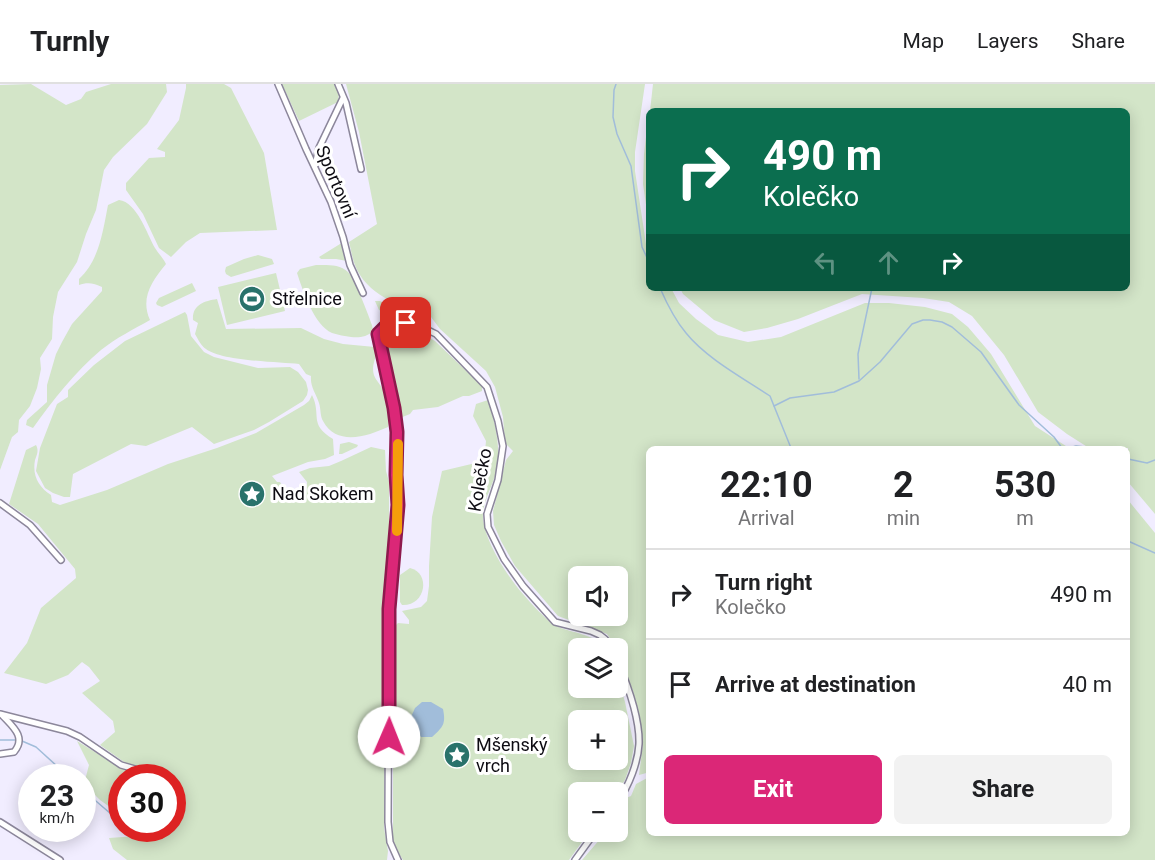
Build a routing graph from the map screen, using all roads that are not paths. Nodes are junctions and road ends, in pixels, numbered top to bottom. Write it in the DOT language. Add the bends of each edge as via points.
graph roads {
  1 [pos="278,84"];
  2 [pos="338,84"];
  3 [pos="343,98"];
  4 [pos="315,167"];
  5 [pos="361,169"];
  6 [pos="363,293"];
  7 [pos="0,503"];
  8 [pos="61,560"];
  9 [pos="604,638"];
  10 [pos="628,688"];
  11 [pos="1,714"];
  12 [pos="0,754"];
  13 [pos="120,764"];
  14 [pos="627,782"];
  15 [pos="0,822"];
  16 [pos="588,842"];
  17 [pos="60,860"];
  18 [pos="398,860"];
  19 [pos="575,860"];
  1 -- 4 [label="street, Sportovní"];
  2 -- 3 [label="street"];
  3 -- 4 [label="street" via="319,148"];
  3 -- 5 [label="street"];
  4 -- 6 [label="street, Sportovní"];
  7 -- 8 [label="street" via="30,525"];
  9 -- 18 [label="street, Kolečko" via="555,622 523,586 488,527 487,514 503,446 487,387 436,334 406,323 390,322 378,334 397,432 397,522 389,609 388,822 390,842"];
  10 -- 14 [label="street" via="639,745"];
  11 -- 12 [label="street" via="19,740 14,752"];
  11 -- 13 [label="street" via="80,736"];
  15 -- 17 [label="street"];
  16 -- 19 [label="street"];
}
